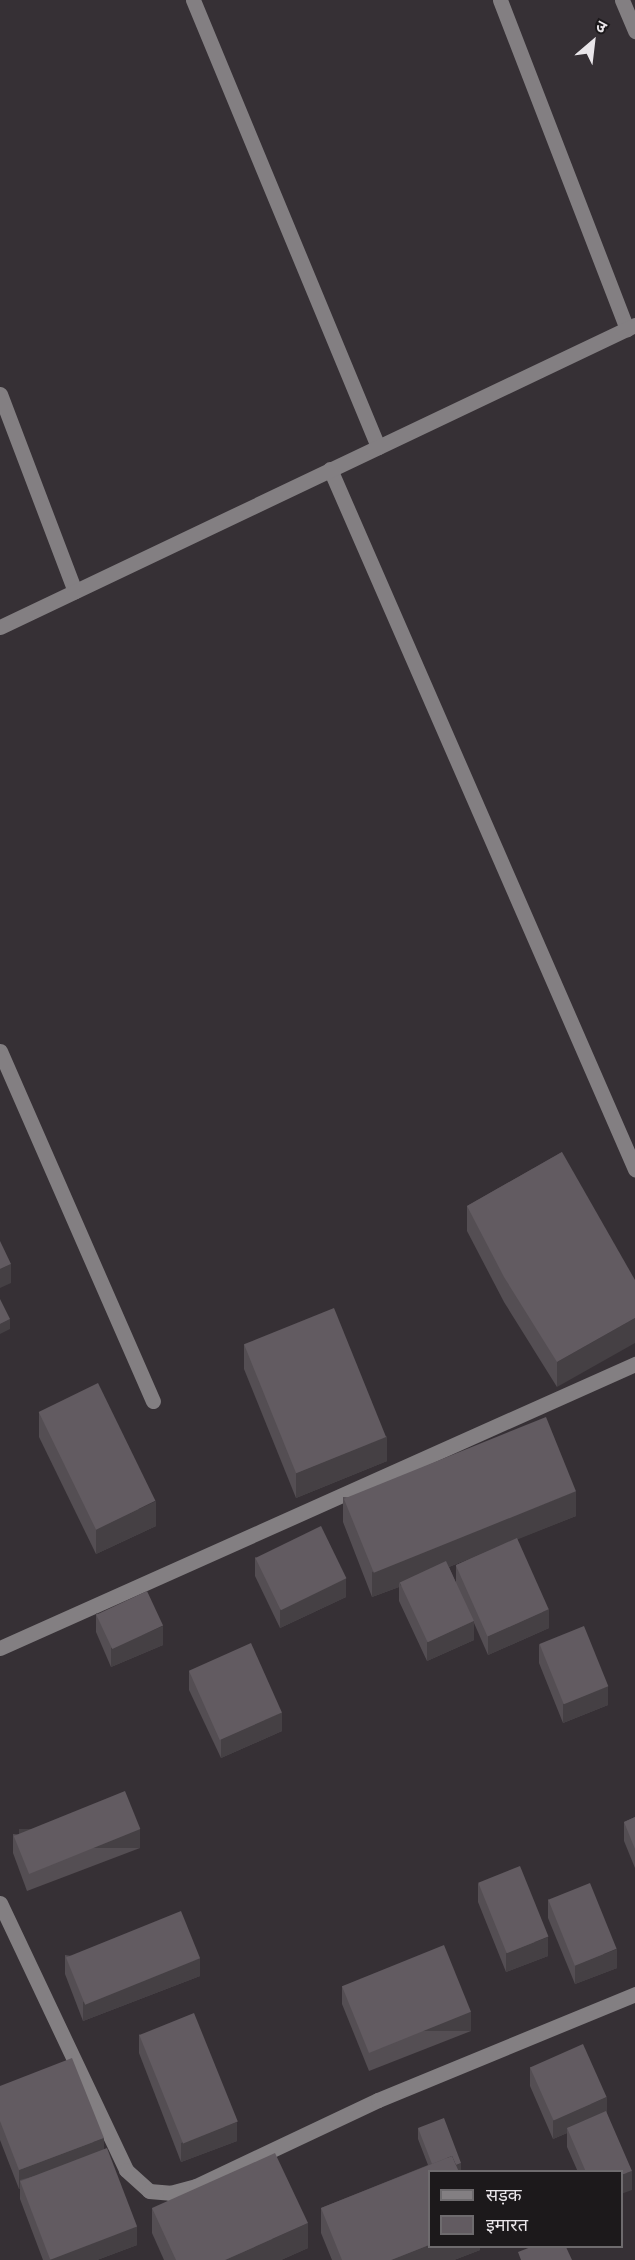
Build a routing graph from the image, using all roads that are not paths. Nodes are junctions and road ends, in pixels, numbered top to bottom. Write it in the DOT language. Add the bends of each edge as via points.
graph roads {
  1 [pos="193,0"];
  2 [pos="500,0"];
  3 [pos="622,0"];
  4 [pos="635,31"];
  5 [pos="631,326"];
  6 [pos="0,394"];
  7 [pos="378,447"];
  8 [pos="330,469"];
  9 [pos="75,591"];
  10 [pos="0,627"];
  11 [pos="0,1051"];
  12 [pos="635,1169"];
  13 [pos="635,1364"];
  14 [pos="153,1401"];
  15 [pos="0,1648"];
  16 [pos="0,1903"];
  17 [pos="635,1994"];
  1 -- 7 [label="street"];
  2 -- 5 [label="street"];
  3 -- 4 [label="street"];
  5 -- 7 [label="street"];
  6 -- 9 [label="street"];
  7 -- 8 [label="street"];
  8 -- 9 [label="street"];
  8 -- 12 [label="street"];
  9 -- 10 [label="street"];
  11 -- 14 [label="street"];
  13 -- 15 [label="street"];
  16 -- 17 [label="street" via="126,2170 149,2191 170,2193 196,2186 378,2100"];
}
